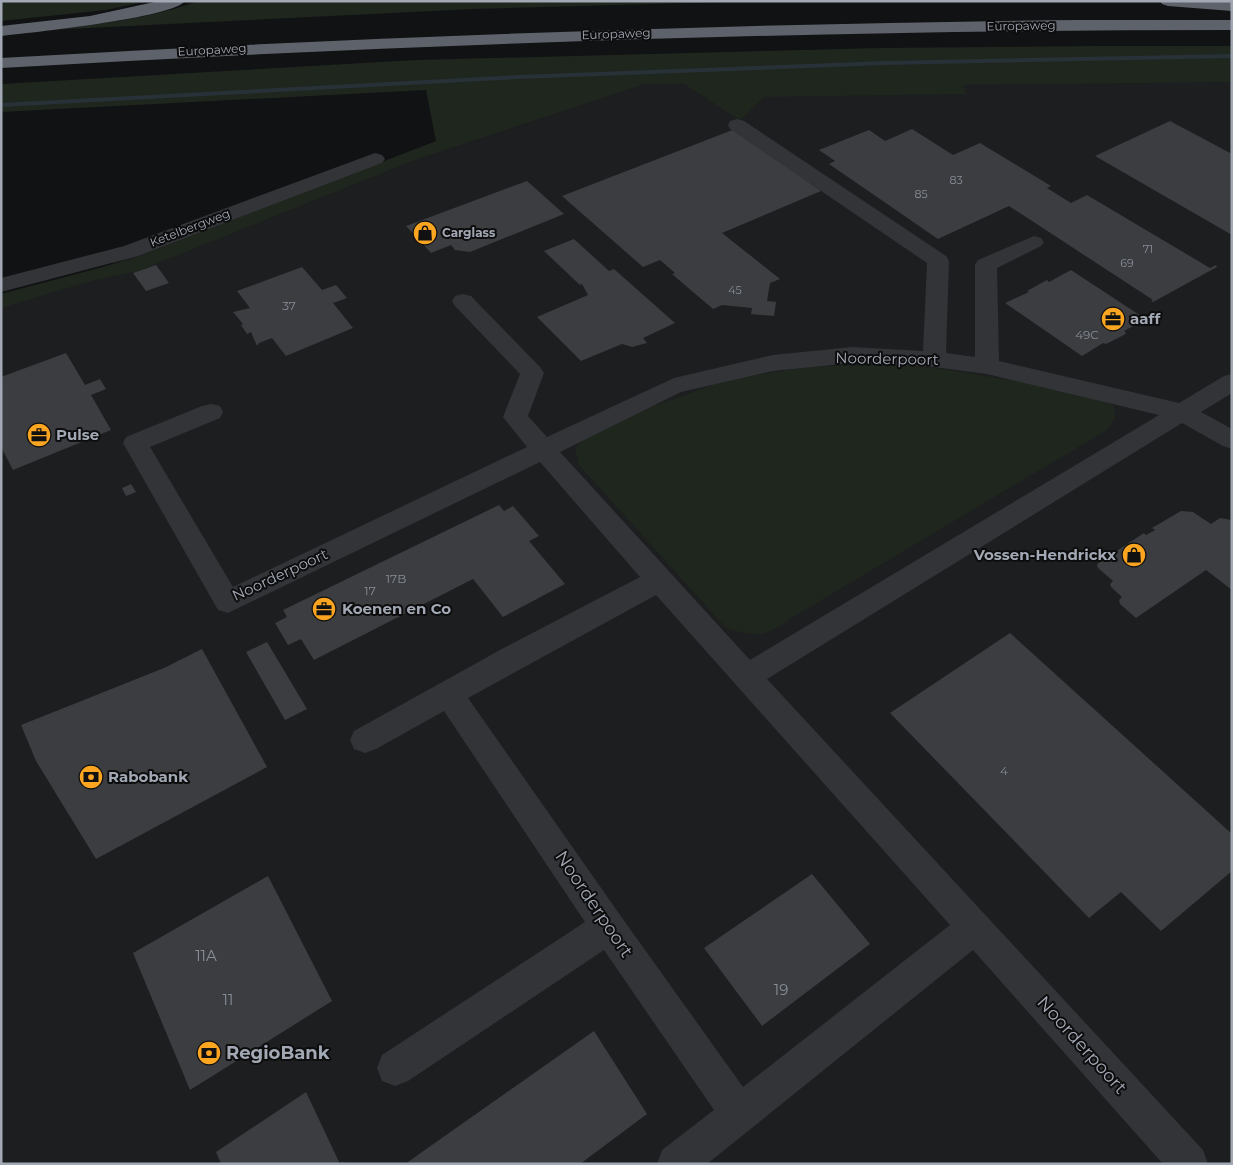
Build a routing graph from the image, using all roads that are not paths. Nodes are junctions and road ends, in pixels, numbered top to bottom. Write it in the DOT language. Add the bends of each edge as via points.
graph roads {
  1 [pos="177,1"];
  2 [pos="1162,5"];
  3 [pos="1232,8"];
  4 [pos="1232,25"];
  5 [pos="1,31"];
  6 [pos="50,42"];
  7 [pos="1,45"];
  8 [pos="1,62"];
  9 [pos="737,125"];
  10 [pos="375,159"];
  11 [pos="1034,242"];
  12 [pos="1,285"];
  13 [pos="463,301"];
  14 [pos="934,359"];
  15 [pos="987,366"];
  16 [pos="1232,382"];
  17 [pos="1181,412"];
  18 [pos="200,423"];
  19 [pos="1232,440"];
  20 [pos="543,448"];
  21 [pos="659,580"];
  22 [pos="748,676"];
  23 [pos="449,694"];
  24 [pos="365,740"];
  25 [pos="975,926"];
  26 [pos="608,927"];
  27 [pos="394,1068"];
  28 [pos="740,1114"];
  29 [pos="676,1164"];
  30 [pos="1189,1164"];
  1 -- 5 [label="highway" via="90,21"];
  2 -- 3 [label="highway"];
  4 -- 8 [label="highway, Europaweg" via="659,32"];
  6 -- 7 [label="highway"];
  9 -- 14 [label="street" via="938,261"];
  10 -- 12 [label="street, Ketelbergweg" via="131,251"];
  11 -- 15 [label="street" via="986,265"];
  13 -- 20 [label="street, Noorderpoort" via="532,372 515,416"];
  14 -- 15 [label="street, Noorderpoort"];
  14 -- 20 [label="street, Noorderpoort" via="852,355 764,365 674,386"];
  15 -- 17 [label="street, Noorderpoort"];
  16 -- 17 [label="street"];
  17 -- 19 [label="street, Noorderpoort"];
  17 -- 22 [label="street"];
  18 -- 20 [label="street, Noorderpoort" via="136,443 228,602"];
  20 -- 21 [label="street, Noorderpoort"];
  21 -- 22 [label="street, Noorderpoort"];
  21 -- 23 [label="street"];
  22 -- 25 [label="street, Noorderpoort"];
  23 -- 24 [label="street"];
  23 -- 26 [label="street, Noorderpoort"];
  25 -- 28 [label="street"];
  25 -- 30 [label="street, Noorderpoort"];
  26 -- 27 [label="street"];
  26 -- 28 [label="street, Noorderpoort"];
  28 -- 29 [label="street"];
}
